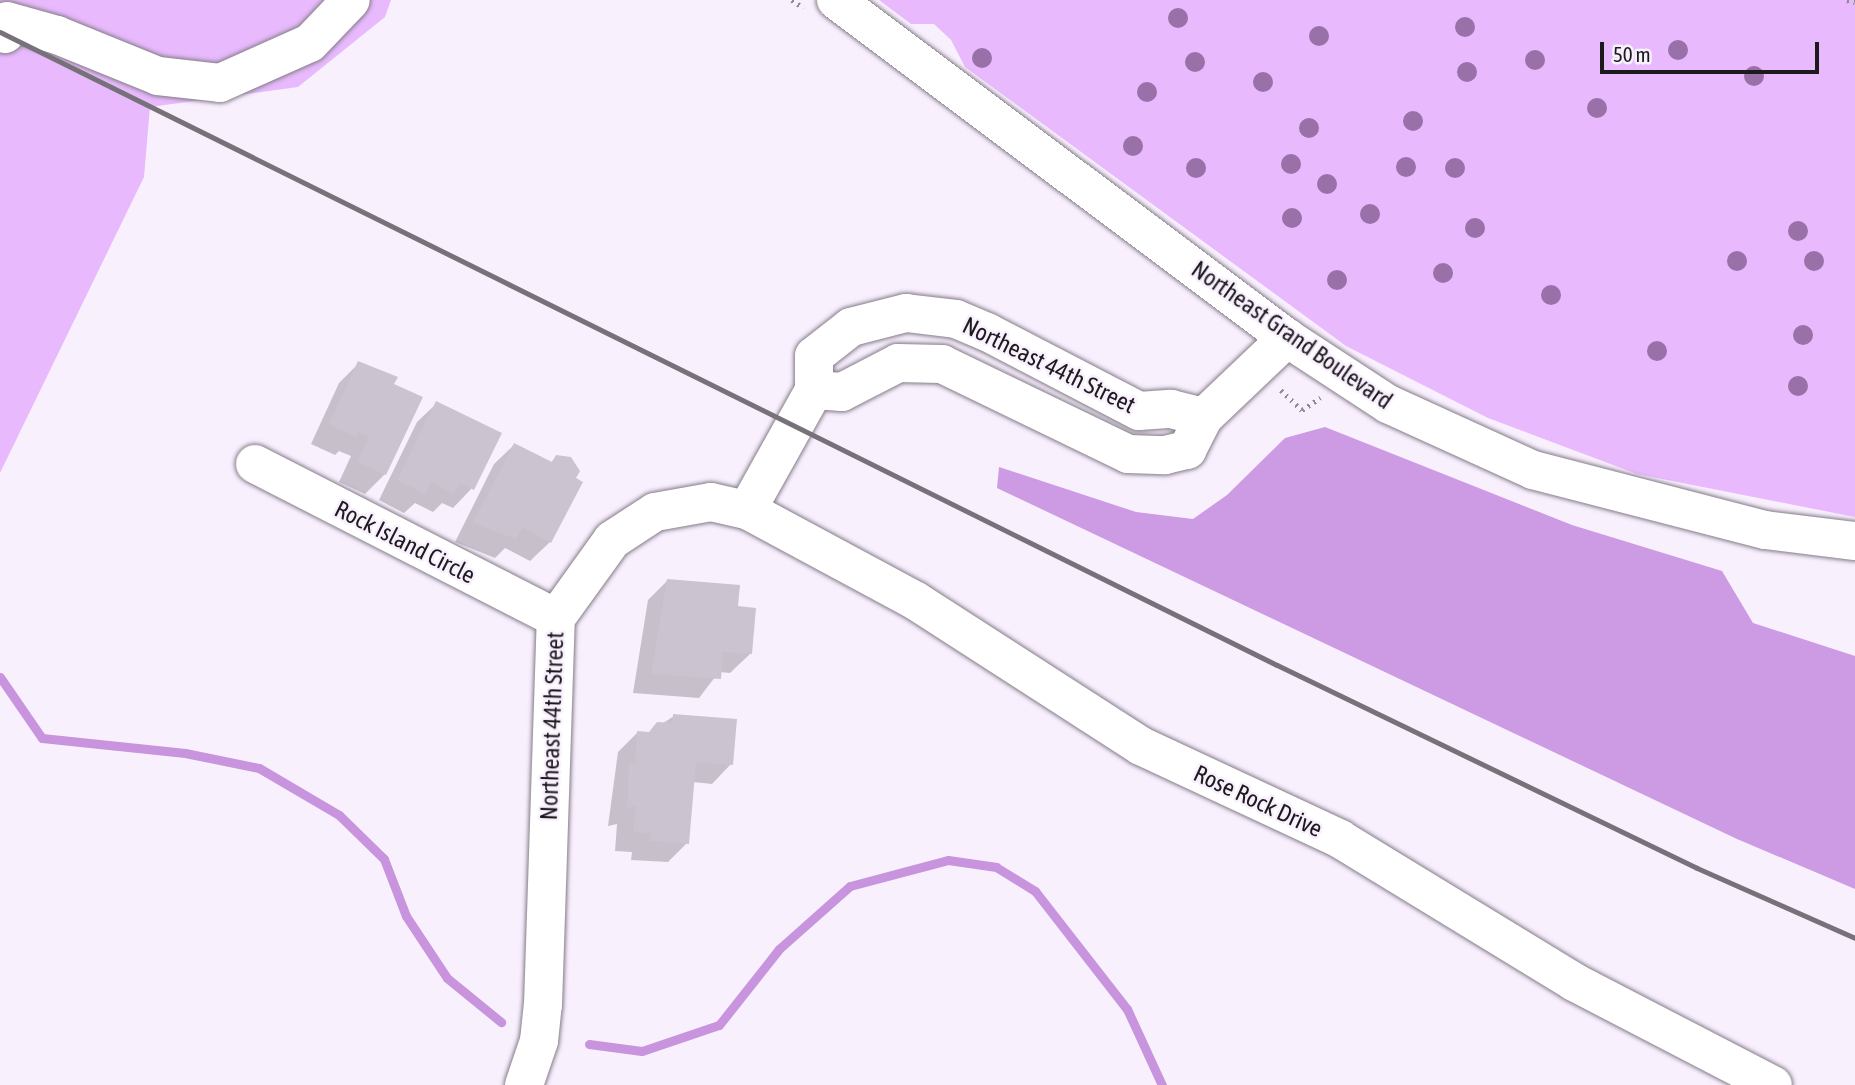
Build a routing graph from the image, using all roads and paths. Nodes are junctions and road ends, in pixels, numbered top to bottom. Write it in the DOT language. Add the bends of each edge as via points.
graph roads {
  1 [pos="351,0"];
  2 [pos="836,0"];
  3 [pos="1847,0"];
  4 [pos="1855,2"];
  5 [pos="5,34"];
  6 [pos="956,319"];
  7 [pos="1287,338"];
  8 [pos="942,364"];
  9 [pos="1082,383"];
  10 [pos="814,390"];
  11 [pos="1139,411"];
  12 [pos="1204,416"];
  13 [pos="1060,421"];
  14 [pos="1128,454"];
  15 [pos="256,464"];
  16 [pos="747,510"];
  17 [pos="1855,541"];
  18 [pos="556,618"];
  19 [pos="524,1085"];
  20 [pos="1773,1085"];
  1 -- 5 [label="street" via="310,43 219,83 158,76 57,35 7,21"];
  2 -- 7 [label="street, Northeast Grand Boulevard"];
  3 -- 4 [label="path"];
  6 -- 8 [label="street"];
  6 -- 9 [label="street, Northeast 44th Street"];
  6 -- 10 [label="street, Northeast 44th Street" via="906,313 851,327 814,356"];
  7 -- 12 [label="street, Northeast 44th Street"];
  7 -- 17 [label="street, Northeast Grand Boulevard" via="1388,404 1533,470 1765,530"];
  8 -- 10 [label="street, Northeast 44th Street" via="898,363 842,392"];
  8 -- 13 [label="street, Northeast 44th Street"];
  9 -- 11 [label="street, Northeast 44th Street"];
  9 -- 13 [label="street"];
  10 -- 16 [label="street, Northeast 44th Street"];
  11 -- 12 [label="street, Northeast 44th Street" via="1171,409"];
  11 -- 14 [label="street"];
  12 -- 14 [label="street, Northeast 44th Street" via="1187,450"];
  13 -- 14 [label="street, Northeast 44th Street"];
  15 -- 18 [label="street, Rock Island Circle"];
  16 -- 18 [label="street, Northeast 44th Street" via="712,502 655,512 612,540"];
  16 -- 20 [label="street, Rose Rock Drive" via="916,601 1141,746 1340,839 1574,982 1717,1060"];
  18 -- 19 [label="street, Northeast 44th Street" via="543,1005"];
}
